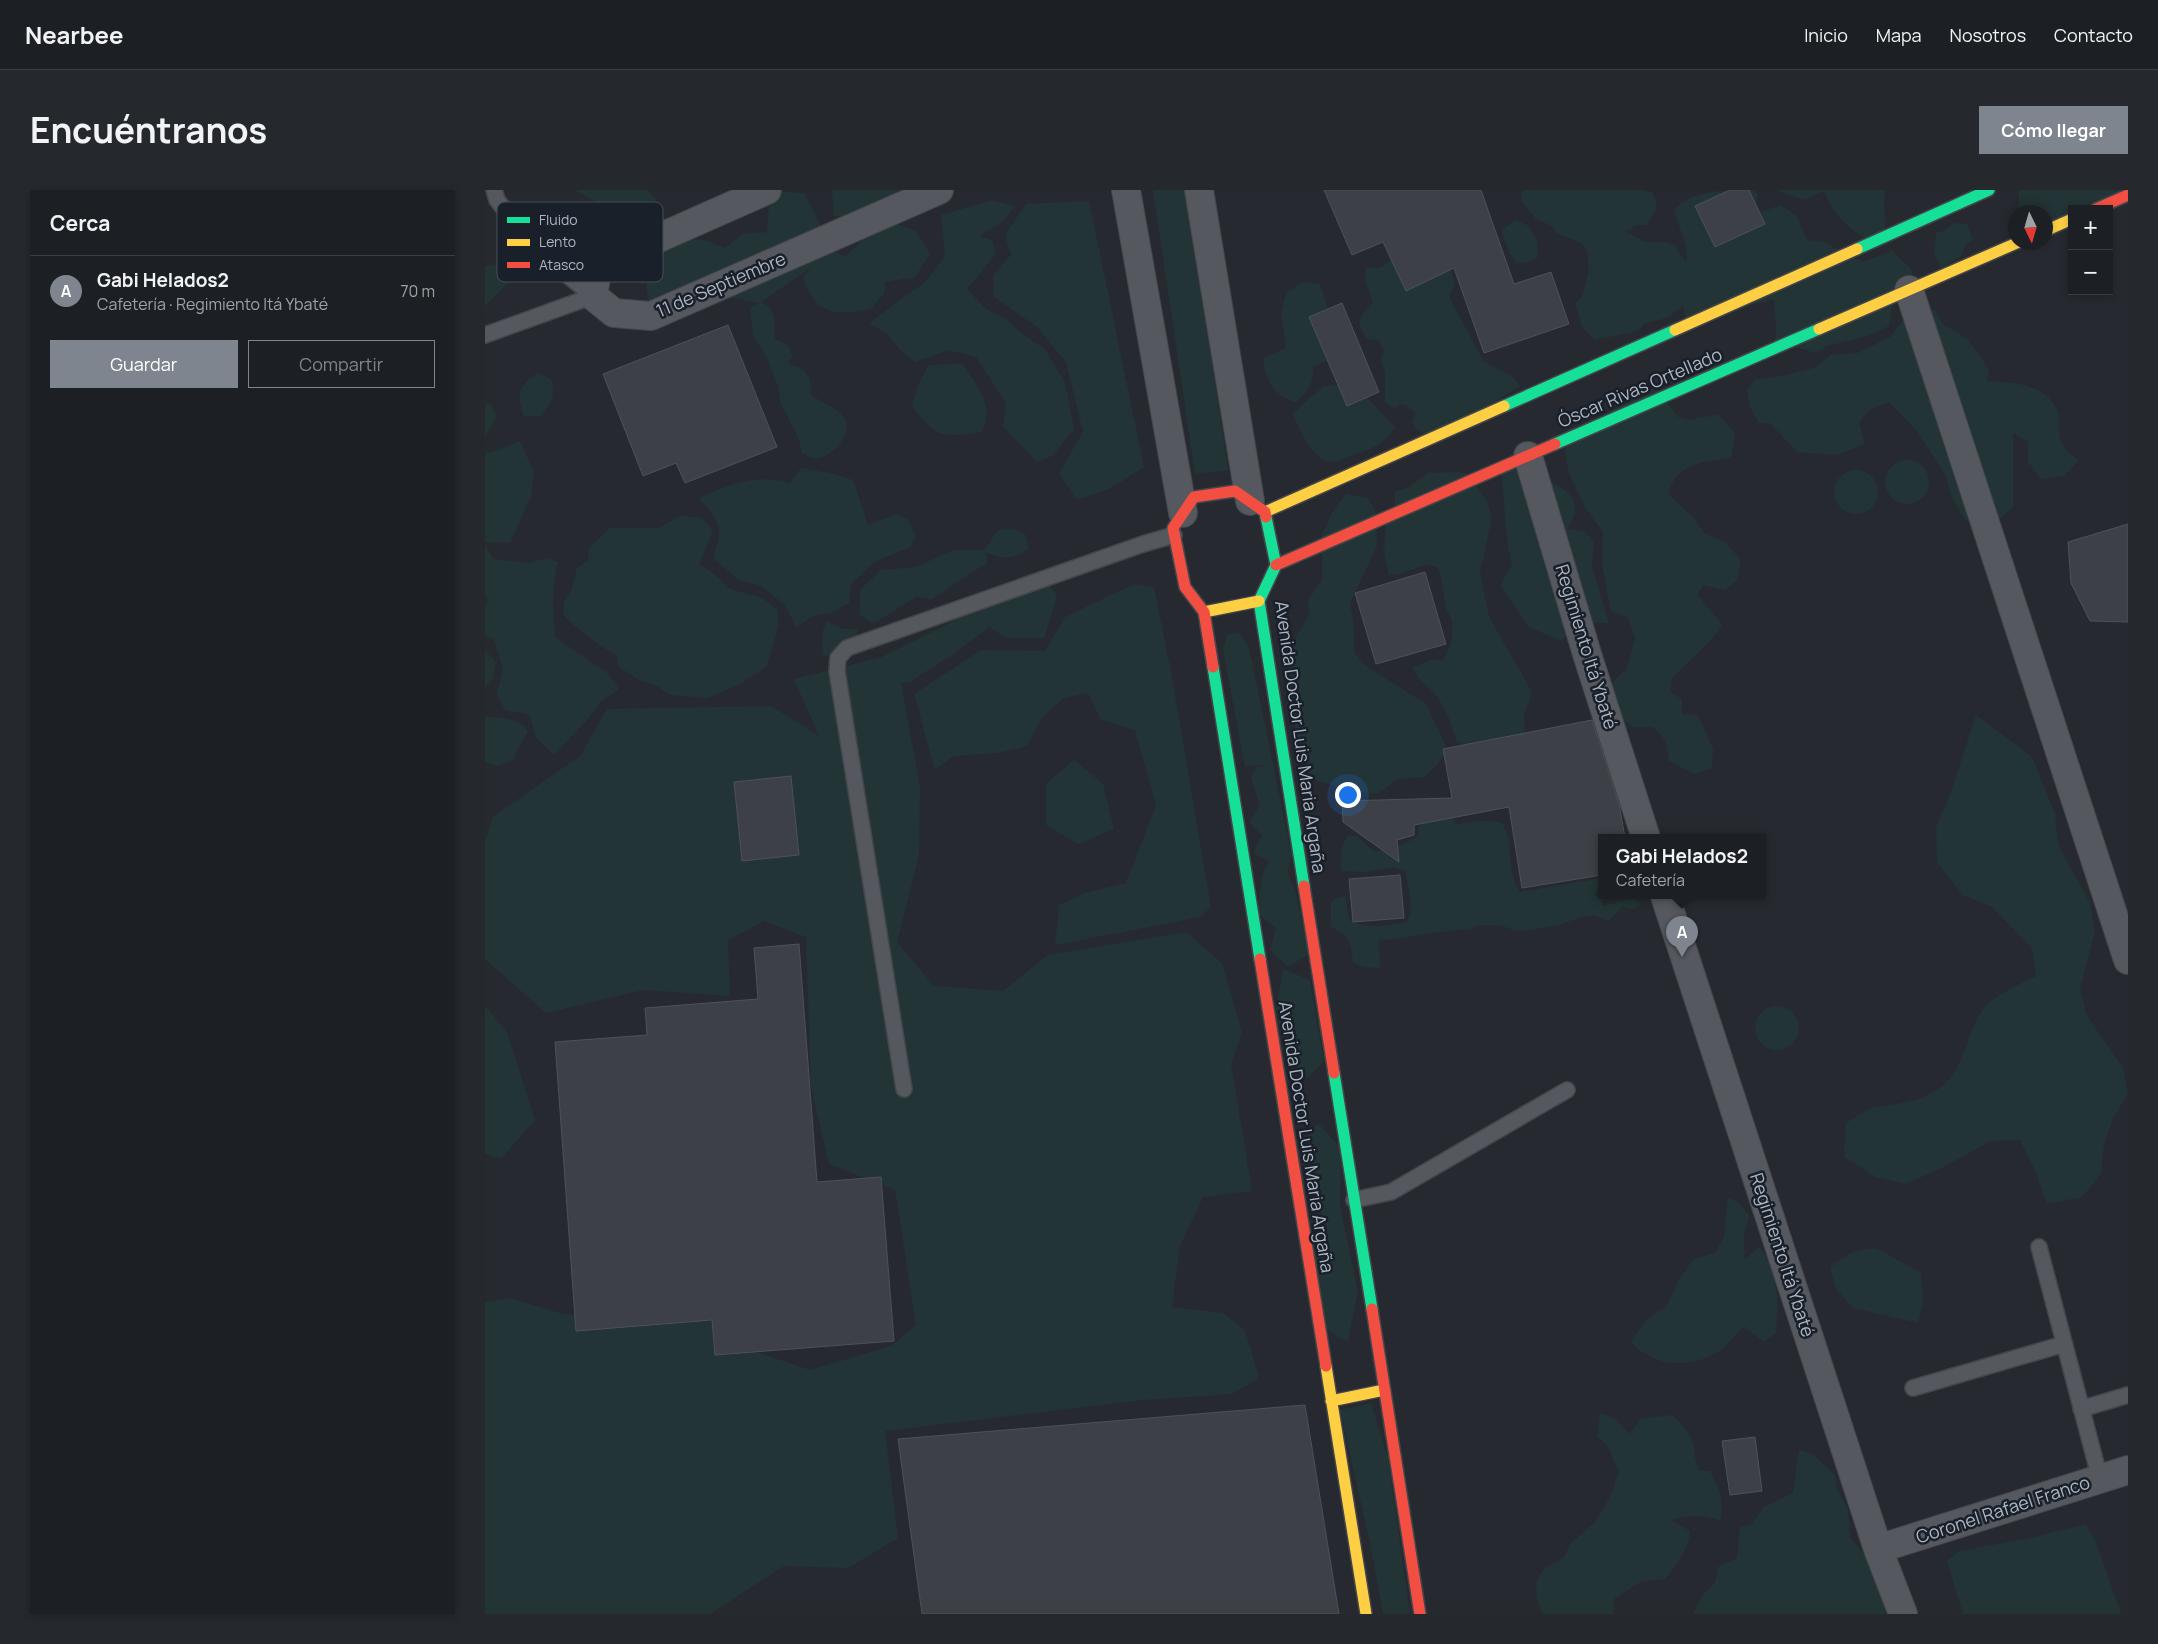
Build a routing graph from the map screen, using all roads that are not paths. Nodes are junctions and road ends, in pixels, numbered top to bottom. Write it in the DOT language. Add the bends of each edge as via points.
graph roads {
  1 [pos="494,190"];
  2 [pos="767,190"];
  3 [pos="939,190"];
  4 [pos="1126,190"];
  5 [pos="1199,190"];
  6 [pos="1989,190"];
  7 [pos="2128,195"];
  8 [pos="499,202"];
  9 [pos="2105,205"];
  10 [pos="2068,221"];
  11 [pos="2053,227"];
  12 [pos="663,236"];
  13 [pos="2008,247"];
  14 [pos="576,282"];
  15 [pos="596,282"];
  16 [pos="1909,290"];
  17 [pos="593,296"];
  18 [pos="485,336"];
  19 [pos="1528,456"];
  20 [pos="1257,507"];
  21 [pos="1179,524"];
  22 [pos="1276,565"];
  23 [pos="1259,601"];
  24 [pos="1203,612"];
  25 [pos="1645,834"];
  26 [pos="1666,899"];
  27 [pos="2128,960"];
  28 [pos="904,1089"];
  29 [pos="1567,1090"];
  30 [pos="1354,1200"];
  31 [pos="2039,1247"];
  32 [pos="2064,1344"];
  33 [pos="1913,1388"];
  34 [pos="1384,1390"];
  35 [pos="2128,1395"];
  36 [pos="1331,1401"];
  37 [pos="2081,1409"];
  38 [pos="2128,1470"];
  39 [pos="2100,1479"];
  40 [pos="1878,1549"];
  41 [pos="1365,1614"];
  42 [pos="1420,1614"];
  43 [pos="1903,1614"];
  1 -- 8 [label="lane"];
  2 -- 12 [label="street"];
  3 -- 17 [label="street, 11 de Septiembre" via="651,316 614,313"];
  4 -- 21 [label="street"];
  5 -- 20 [label="street"];
  6 -- 20 [label="street"];
  7 -- 9 [label="street"];
  10 -- 11 [label="street"];
  13 -- 16 [label="street, Óscar Rivas Ortellado"];
  14 -- 17 [label="lane"];
  15 -- 17 [label="street"];
  16 -- 19 [label="street, Óscar Rivas Ortellado"];
  16 -- 27 [label="street"];
  17 -- 18 [label="lane"];
  19 -- 22 [label="street, Óscar Rivas Ortellado"];
  19 -- 25 [label="street, Regimiento Itá Ybaté"];
  20 -- 21 [label="street" via="1235,491 1195,497"];
  20 -- 22 [label="street"];
  21 -- 24 [label="street, Avenida Doctor Luis Maria Argaña" via="1185,587"];
  21 -- 28 [label="lane" via="1143,544 847,648 838,658 837,671"];
  22 -- 23 [label="street, Avenida Doctor Luis Maria Argaña"];
  23 -- 24 [label="street"];
  23 -- 30 [label="street, Avenida Doctor Luis Maria Argaña"];
  24 -- 36 [label="street, Avenida Doctor Luis Maria Argaña"];
  26 -- 40 [label="street, Regimiento Itá Ybaté"];
  29 -- 30 [label="lane" via="1391,1192"];
  30 -- 34 [label="street, Avenida Doctor Luis Maria Argaña"];
  31 -- 32 [label="lane"];
  32 -- 33 [label="lane"];
  32 -- 37 [label="lane"];
  34 -- 36 [label="street"];
  34 -- 42 [label="street, Avenida Doctor Luis Maria Argaña"];
  35 -- 37 [label="lane"];
  36 -- 41 [label="street, Avenida Doctor Luis Maria Argaña"];
  37 -- 39 [label="lane"];
  38 -- 39 [label="street, Coronel Rafael Franco"];
  39 -- 40 [label="street, Coronel Rafael Franco"];
  40 -- 43 [label="street, Regimiento Itá Ybaté"];
}
